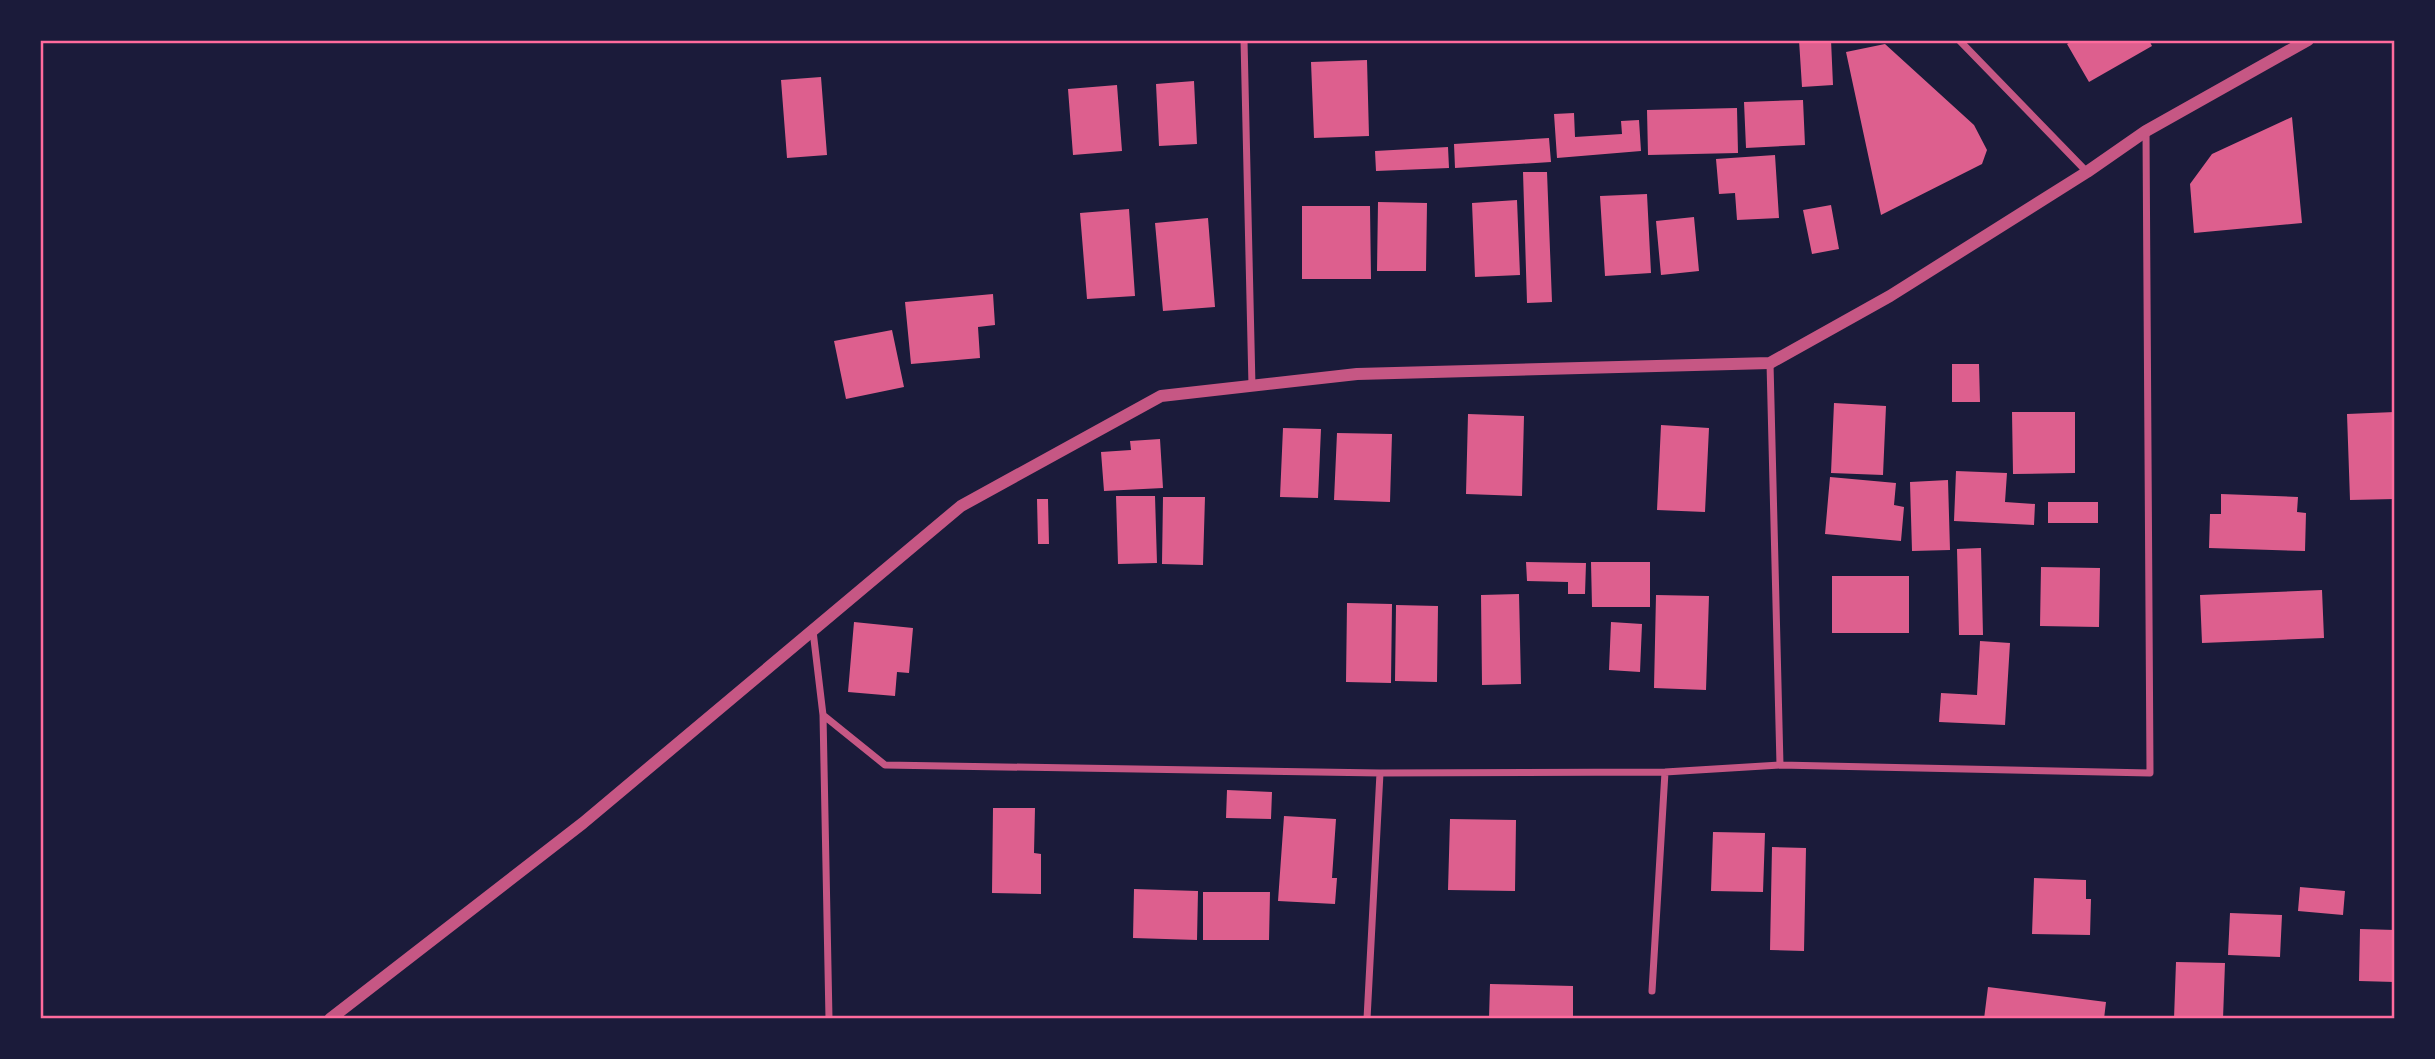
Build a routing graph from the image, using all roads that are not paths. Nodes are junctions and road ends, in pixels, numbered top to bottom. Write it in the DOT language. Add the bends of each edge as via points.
graph roads {
  1 [pos="1244,40"];
  2 [pos="1959,40"];
  3 [pos="2308,40"];
  4 [pos="2146,131"];
  5 [pos="2087,173"];
  6 [pos="1770,363"];
  7 [pos="1252,386"];
  8 [pos="812,630"];
  9 [pos="823,715"];
  10 [pos="1780,765"];
  11 [pos="1665,772"];
  12 [pos="1380,773"];
  13 [pos="1652,991"];
  14 [pos="330,1019"];
  15 [pos="828,1019"];
  16 [pos="1367,1019"];
  1 -- 7 [label="street"];
  2 -- 5 [label="street"];
  3 -- 4 [label="street"];
  4 -- 5 [label="street"];
  4 -- 10 [label="street" via="2150,773"];
  5 -- 6 [label="street" via="1890,296"];
  6 -- 7 [label="street" via="1357,374"];
  6 -- 10 [label="street"];
  7 -- 8 [label="street" via="1161,396 961,506"];
  8 -- 9 [label="street"];
  8 -- 14 [label="street" via="583,823"];
  9 -- 12 [label="street" via="885,765"];
  9 -- 15 [label="street"];
  10 -- 11 [label="street"];
  11 -- 12 [label="street"];
  11 -- 13 [label="street"];
  12 -- 16 [label="street"];
}
